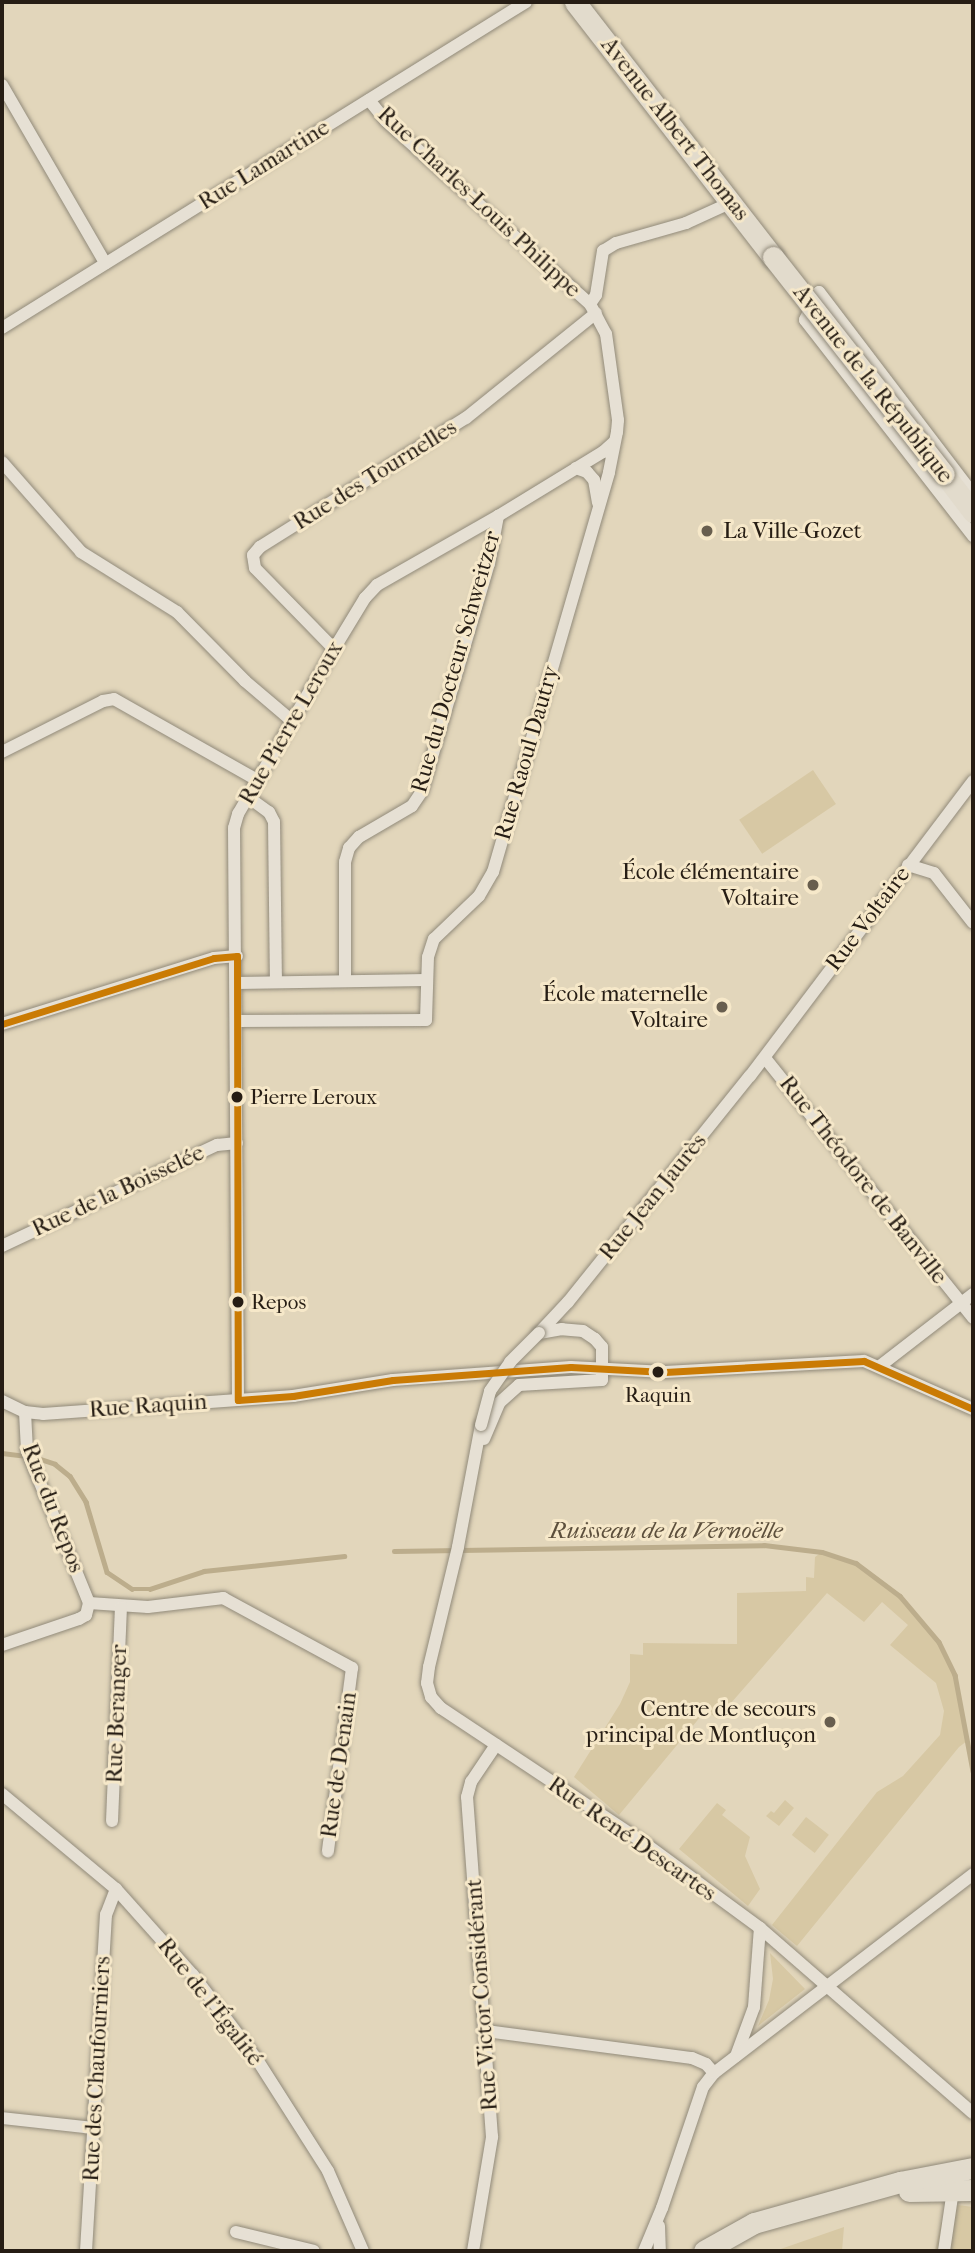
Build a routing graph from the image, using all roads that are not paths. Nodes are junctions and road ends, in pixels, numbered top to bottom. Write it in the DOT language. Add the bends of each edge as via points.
graph roads {
  1 [pos="526,2"];
  2 [pos="575,2"];
  3 [pos="2,85"];
  4 [pos="369,100"];
  5 [pos="732,202"];
  6 [pos="773,257"];
  7 [pos="105,263"];
  8 [pos="593,309"];
  9 [pos="2,328"];
  10 [pos="614,442"];
  11 [pos="2,462"];
  12 [pos="576,468"];
  13 [pos="973,494"];
  14 [pos="599,507"];
  15 [pos="973,512"];
  16 [pos="498,516"];
  17 [pos="973,536"];
  18 [pos="334,649"];
  19 [pos="291,720"];
  20 [pos="2,752"];
  21 [pos="257,780"];
  22 [pos="973,781"];
  23 [pos="248,797"];
  24 [pos="908,866"];
  25 [pos="973,923"];
  26 [pos="237,956"];
  27 [pos="426,980"];
  28 [pos="345,981"];
  29 [pos="276,982"];
  30 [pos="237,983"];
  31 [pos="237,1021"];
  32 [pos="2,1024"];
  33 [pos="765,1058"];
  34 [pos="237,1143"];
  35 [pos="2,1246"];
  36 [pos="973,1293"];
  37 [pos="961,1303"];
  38 [pos="973,1318"];
  39 [pos="539,1333"];
  40 [pos="880,1366"];
  41 [pos="604,1369"];
  42 [pos="238,1400"];
  43 [pos="2,1401"];
  44 [pos="973,1409"];
  45 [pos="25,1412"];
  46 [pos="474,1465"];
  47 [pos="89,1603"];
  48 [pos="121,1607"];
  49 [pos="2,1645"];
  50 [pos="432,1697"];
  51 [pos="496,1745"];
  52 [pos="2,1794"];
  53 [pos="112,1821"];
  54 [pos="328,1851"];
  55 [pos="973,1874"];
  56 [pos="116,1889"];
  57 [pos="760,1928"];
  58 [pos="827,1989"];
  59 [pos="486,2032"];
  60 [pos="736,2056"];
  61 [pos="714,2073"];
  62 [pos="973,2113"];
  63 [pos="2,2118"];
  64 [pos="94,2128"];
  65 [pos="973,2168"];
  66 [pos="973,2182"];
  67 [pos="930,2190"];
  68 [pos="966,2192"];
  69 [pos="858,2194"];
  70 [pos="662,2208"];
  71 [pos="947,2220"];
  72 [pos="236,2232"];
  73 [pos="86,2251"];
  74 [pos="314,2251"];
  75 [pos="363,2251"];
  76 [pos="473,2251"];
  77 [pos="644,2251"];
  78 [pos="660,2251"];
  79 [pos="704,2251"];
  80 [pos="944,2251"];
  1 -- 4 [label="street, Rue Lamartine"];
  2 -- 5 [label="main road, Avenue Albert Thomas"];
  3 -- 7 [label="street"];
  4 -- 7 [label="street, Rue Lamartine"];
  4 -- 8 [label="street, Rue Charles-Louis Philippe" via="386,121"];
  5 -- 6 [label="main road, Avenue Albert Thomas"];
  5 -- 8 [label="street" via="603,251"];
  6 -- 15 [label="main road, Avenue de la République, bridge"];
  7 -- 9 [label="street, Rue Lamartine"];
  8 -- 10 [label="street, Rue Raoul Dautry" via="606,334 618,419"];
  8 -- 18 [label="street, Rue des Tournelles" via="466,418 253,555 255,568"];
  10 -- 12 [label="street, Rue Pierre Leroux"];
  10 -- 14 [label="street, Rue Raoul Dautry"];
  11 -- 19 [label="street" via="81,552 177,612"];
  12 -- 14 [label="street" via="594,480"];
  12 -- 16 [label="street, Rue Pierre Leroux"];
  13 -- 17 [label="street" via="819,292 805,320"];
  14 -- 27 [label="street, Rue Raoul Dautry" via="493,872 479,896 435,939"];
  16 -- 18 [label="street, Rue Pierre Leroux" via="377,585"];
  16 -- 28 [label="street, Rue du Docteur Schweitzer" via="489,564 422,791 412,806 359,837 349,848 345,862"];
  18 -- 19 [label="street, Rue Pierre Leroux"];
  19 -- 21 [label="street, Rue Pierre Leroux"];
  20 -- 21 [label="street" via="114,699"];
  21 -- 23 [label="street, Rue Pierre Leroux"];
  22 -- 24 [label="street, Rue Voltaire"];
  23 -- 26 [label="street, Rue Pierre Leroux" via="234,828"];
  23 -- 29 [label="street" via="269,812 274,822"];
  24 -- 25 [label="street" via="934,873"];
  24 -- 33 [label="street, Rue Voltaire"];
  26 -- 30 [label="street, Rue Pierre Leroux"];
  26 -- 32 [label="street" via="214,958"];
  27 -- 28 [label="street"];
  27 -- 31 [label="street, Rue Raoul Dautry" via="426,1020"];
  28 -- 29 [label="street"];
  29 -- 30 [label="street"];
  30 -- 31 [label="street, Rue Pierre Leroux"];
  31 -- 34 [label="street, Rue Pierre Leroux"];
  33 -- 37 [label="street, Rue Théodore de Banville"];
  33 -- 39 [label="street, Rue Jean Jaurès"];
  34 -- 35 [label="street, Rue de la Boisselée" via="217,1145"];
  34 -- 42 [label="street, Rue Pierre Leroux"];
  36 -- 37 [label="street"];
  37 -- 38 [label="street, Rue Théodore de Banville"];
  37 -- 40 [label="street"];
  39 -- 41 [label="street" via="583,1331 603,1348"];
  39 -- 46 [label="street, Rue Jean Jaurès, bridge" via="510,1362 491,1391"];
  40 -- 41 [label="street, Rue Raquin" via="864,1361 665,1372"];
  40 -- 44 [label="street, Rue Raquin"];
  41 -- 42 [label="street, Rue Raquin" via="571,1367 393,1380"];
  41 -- 46 [label="street, Rue Jean Jaurès" via="602,1380 519,1385 499,1403"];
  42 -- 45 [label="street, Rue Raquin"];
  43 -- 45 [label="street"];
  45 -- 47 [label="street, Rue du Repos" via="29,1456"];
  46 -- 50 [label="street, Rue Jean Jaurès" via="429,1667 427,1683"];
  47 -- 48 [label="street, Rue de Denain"];
  47 -- 49 [label="street" via="86,1615 79,1619"];
  48 -- 53 [label="street, Rue Beranger"];
  48 -- 54 [label="street, Rue de Denain" via="223,1598 352,1668"];
  50 -- 51 [label="street, Rue René Descartes"];
  51 -- 57 [label="street, Rue René Descartes" via="647,1845"];
  51 -- 59 [label="street, Rue Victor Considérant" via="471,1782 467,1797"];
  52 -- 56 [label="street, Rue de l'Égalité"];
  55 -- 58 [label="street"];
  56 -- 64 [label="street, Rue des Chaufourniers" via="106,1915"];
  56 -- 75 [label="street, Rue de l'Égalité" via="194,1975 258,2061 328,2171"];
  57 -- 58 [label="street, Rue René Descartes"];
  57 -- 60 [label="street" via="754,2007"];
  58 -- 60 [label="street"];
  58 -- 62 [label="street, Rue René Descartes"];
  59 -- 61 [label="street" via="692,2058"];
  59 -- 76 [label="street, Rue Victor Considérant" via="492,2137"];
  60 -- 61 [label="street"];
  61 -- 70 [label="street" via="703,2087"];
  63 -- 64 [label="street"];
  64 -- 73 [label="street, Rue des Chaufourniers"];
  65 -- 69 [label="main road"];
  66 -- 67 [label="street" via="944,2183"];
  67 -- 68 [label="main road"];
  67 -- 69 [label="main road"];
  68 -- 71 [label="street"];
  68 -- 71 [label="street"];
  69 -- 79 [label="main road" via="754,2223"];
  70 -- 77 [label="street"];
  70 -- 78 [label="street"];
  71 -- 80 [label="street"];
  72 -- 74 [label="street"];
}
